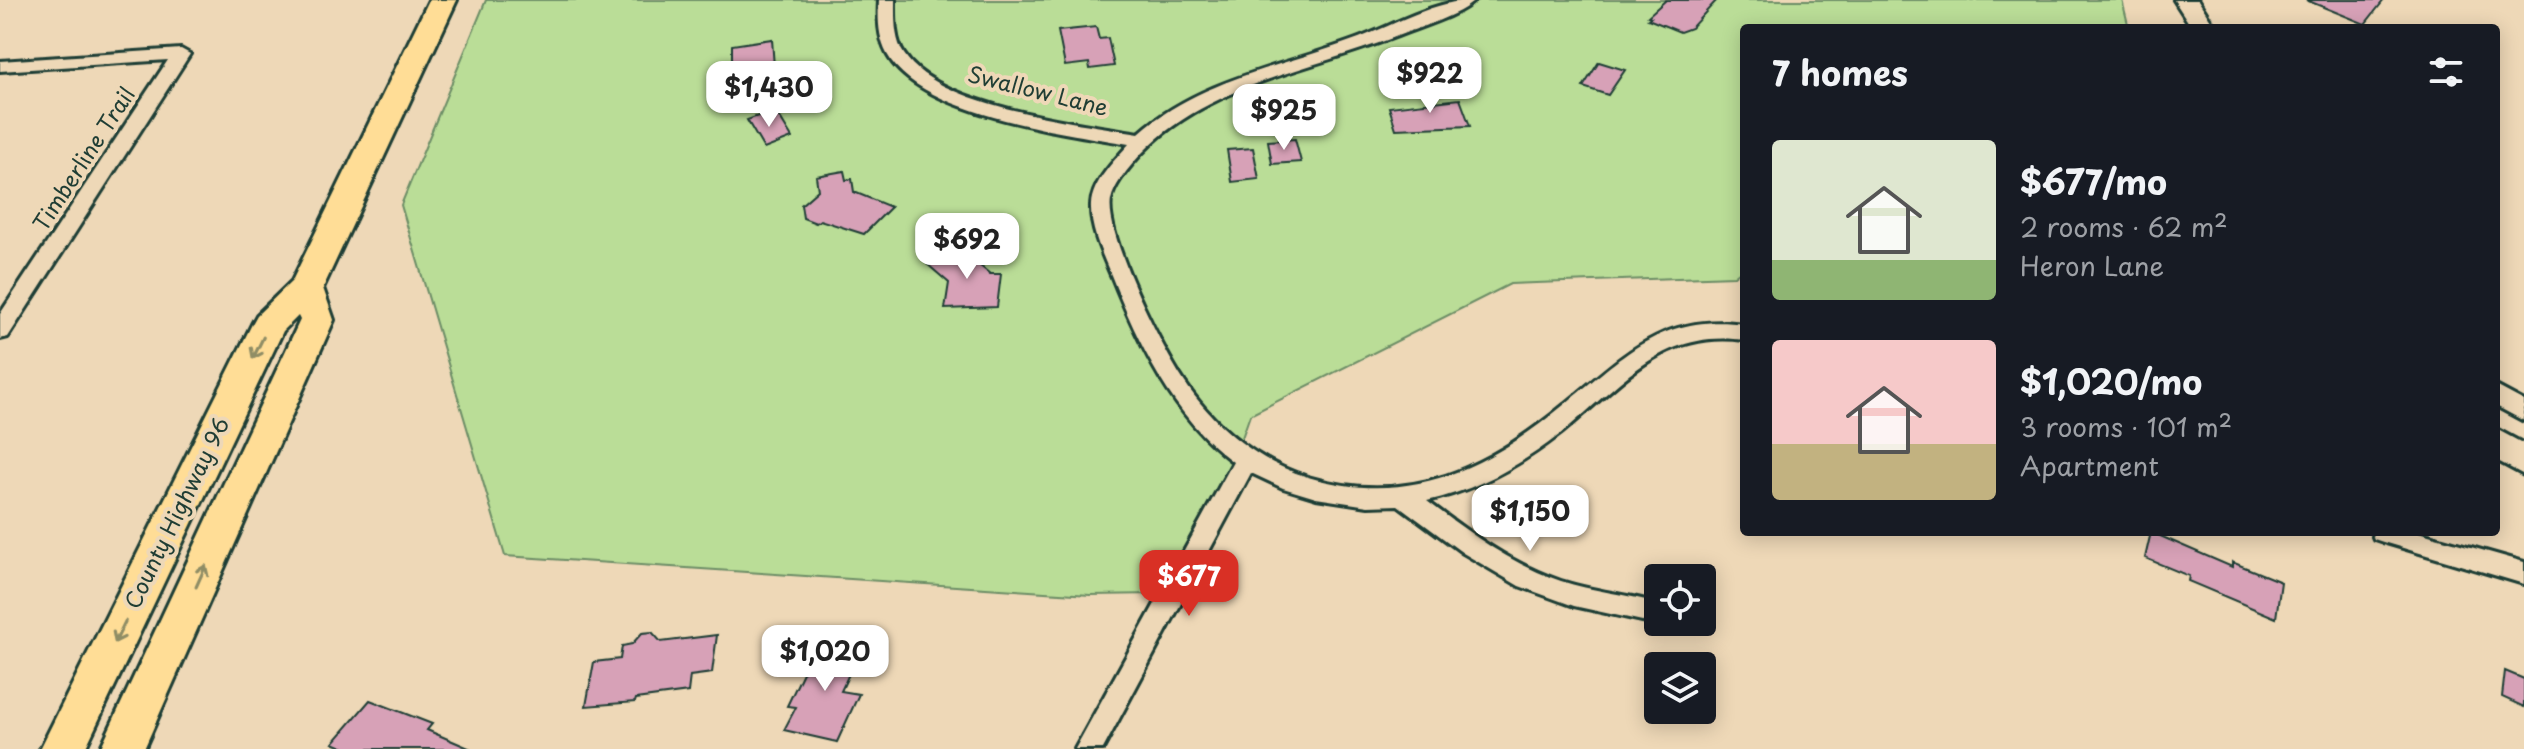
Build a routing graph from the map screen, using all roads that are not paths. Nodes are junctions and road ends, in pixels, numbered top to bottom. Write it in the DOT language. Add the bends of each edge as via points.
graph roads {
  1 [pos="443,0"];
  2 [pos="887,0"];
  3 [pos="1467,0"];
  4 [pos="2186,0"];
  5 [pos="2201,24"];
  6 [pos="0,66"];
  7 [pos="1143,140"];
  8 [pos="306,288"];
  9 [pos="0,331"];
  10 [pos="1740,332"];
  11 [pos="2500,397"];
  12 [pos="2524,412"];
  13 [pos="2500,445"];
  14 [pos="1246,460"];
  15 [pos="2524,462"];
  16 [pos="1402,495"];
  17 [pos="2397,536"];
  18 [pos="2524,573"];
  19 [pos="1644,610"];
  20 [pos="62,749"];
  21 [pos="122,749"];
  22 [pos="1089,749"];
  1 -- 8 [label="main road, County Highway 96"];
  2 -- 7 [label="street, Swallow Lane" via="886,28 899,59 937,90 1004,113"];
  3 -- 7 [label="street" via="1222,93 1167,121"];
  4 -- 5 [label="street"];
  6 -- 9 [label="street, Timberline Trail" via="181,54"];
  7 -- 14 [label="street" via="1100,203 1103,224 1130,295 1175,385"];
  8 -- 20 [label="main road, County Highway 96, one-way" via="269,324"];
  21 -- 8 [label="main road, County Highway 96, one-way" via="317,320"];
  10 -- 16 [label="street" via="1716,329 1659,343 1509,459 1454,485"];
  11 -- 12 [label="street"];
  13 -- 15 [label="street"];
  14 -- 16 [label="street" via="1337,493"];
  14 -- 22 [label="street"];
  16 -- 19 [label="street" via="1462,541 1516,573 1551,589"];
  17 -- 18 [label="street"];
}
